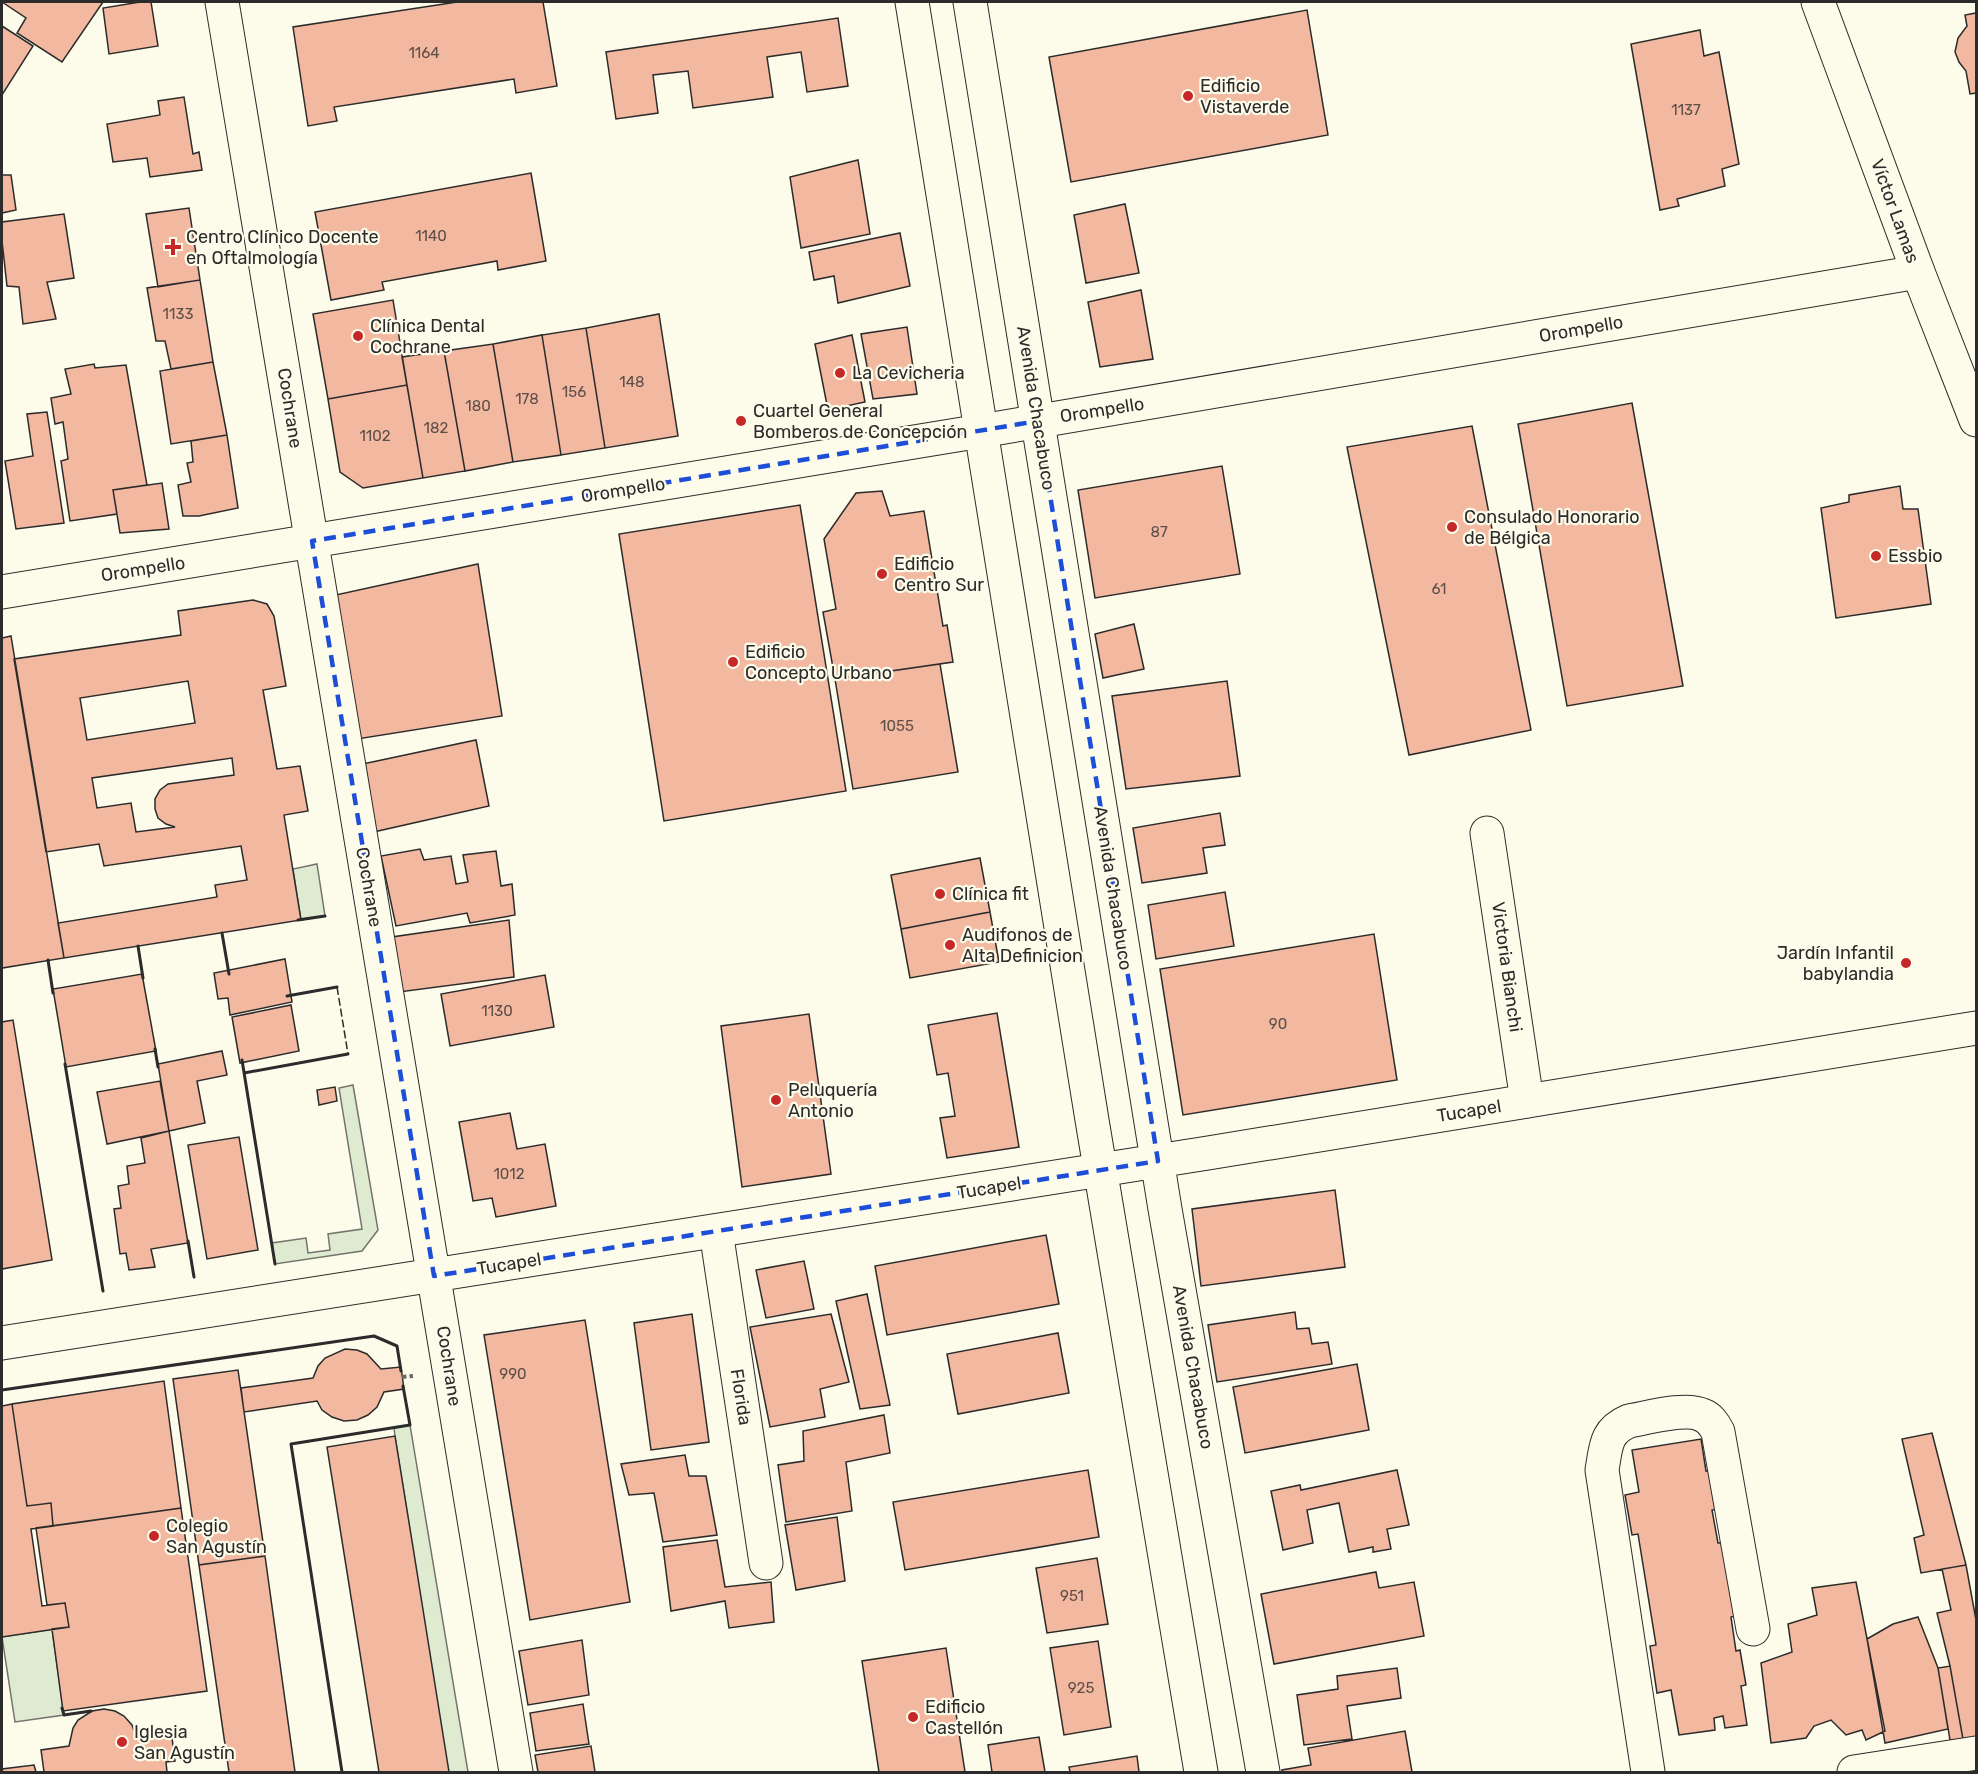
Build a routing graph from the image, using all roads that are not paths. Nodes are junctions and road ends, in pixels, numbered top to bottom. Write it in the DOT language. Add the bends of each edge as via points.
graph roads {
  1 [pos="222,2"];
  2 [pos="912,2"];
  3 [pos="970,2"];
  4 [pos="1818,2"];
  5 [pos="1918,272"];
  6 [pos="1977,420"];
  7 [pos="1038,421"];
  8 [pos="981,431"];
  9 [pos="312,541"];
  10 [pos="2,592"];
  11 [pos="1487,833"];
  12 [pos="1977,1028"];
  13 [pos="1527,1101"];
  14 [pos="1158,1161"];
  15 [pos="1101,1170"];
  16 [pos="716,1231"];
  17 [pos="434,1276"];
  18 [pos="2,1344"];
  19 [pos="766,1563"];
  20 [pos="1753,1629"];
  21 [pos="1977,1753"];
  22 [pos="516,1773"];
  23 [pos="1201,1773"];
  24 [pos="1263,1773"];
  25 [pos="1648,1773"];
  26 [pos="1854,1773"];
  1 -- 9 [label="main road, Cochrane"];
  2 -- 8 [label="main road"];
  3 -- 7 [label="main road, Avenida Chacabuco"];
  4 -- 5 [label="main road, Víctor Lamas"];
  5 -- 6 [label="main road, Víctor Lamas"];
  5 -- 7 [label="main road, Orompello"];
  7 -- 8 [label="main road, Orompello"];
  7 -- 14 [label="main road, Avenida Chacabuco"];
  8 -- 9 [label="main road, Orompello"];
  8 -- 15 [label="main road"];
  9 -- 10 [label="main road, Orompello"];
  9 -- 17 [label="main road, Cochrane"];
  11 -- 13 [label="main road, Victoria Bianchi"];
  12 -- 13 [label="main road, Tucapel"];
  13 -- 14 [label="main road, Tucapel"];
  14 -- 15 [label="main road, Tucapel"];
  14 -- 24 [label="main road, Avenida Chacabuco"];
  15 -- 16 [label="main road, Tucapel"];
  15 -- 23 [label="main road"];
  16 -- 17 [label="main road, Tucapel"];
  16 -- 19 [label="main road, Florida"];
  17 -- 18 [label="main road, Tucapel"];
  17 -- 22 [label="main road, Cochrane"];
  20 -- 25 [label="main road" via="1718,1432 1713,1422 1688,1412 1620,1424 1608,1440 1602,1470"];
  21 -- 26 [label="main road"];
}
